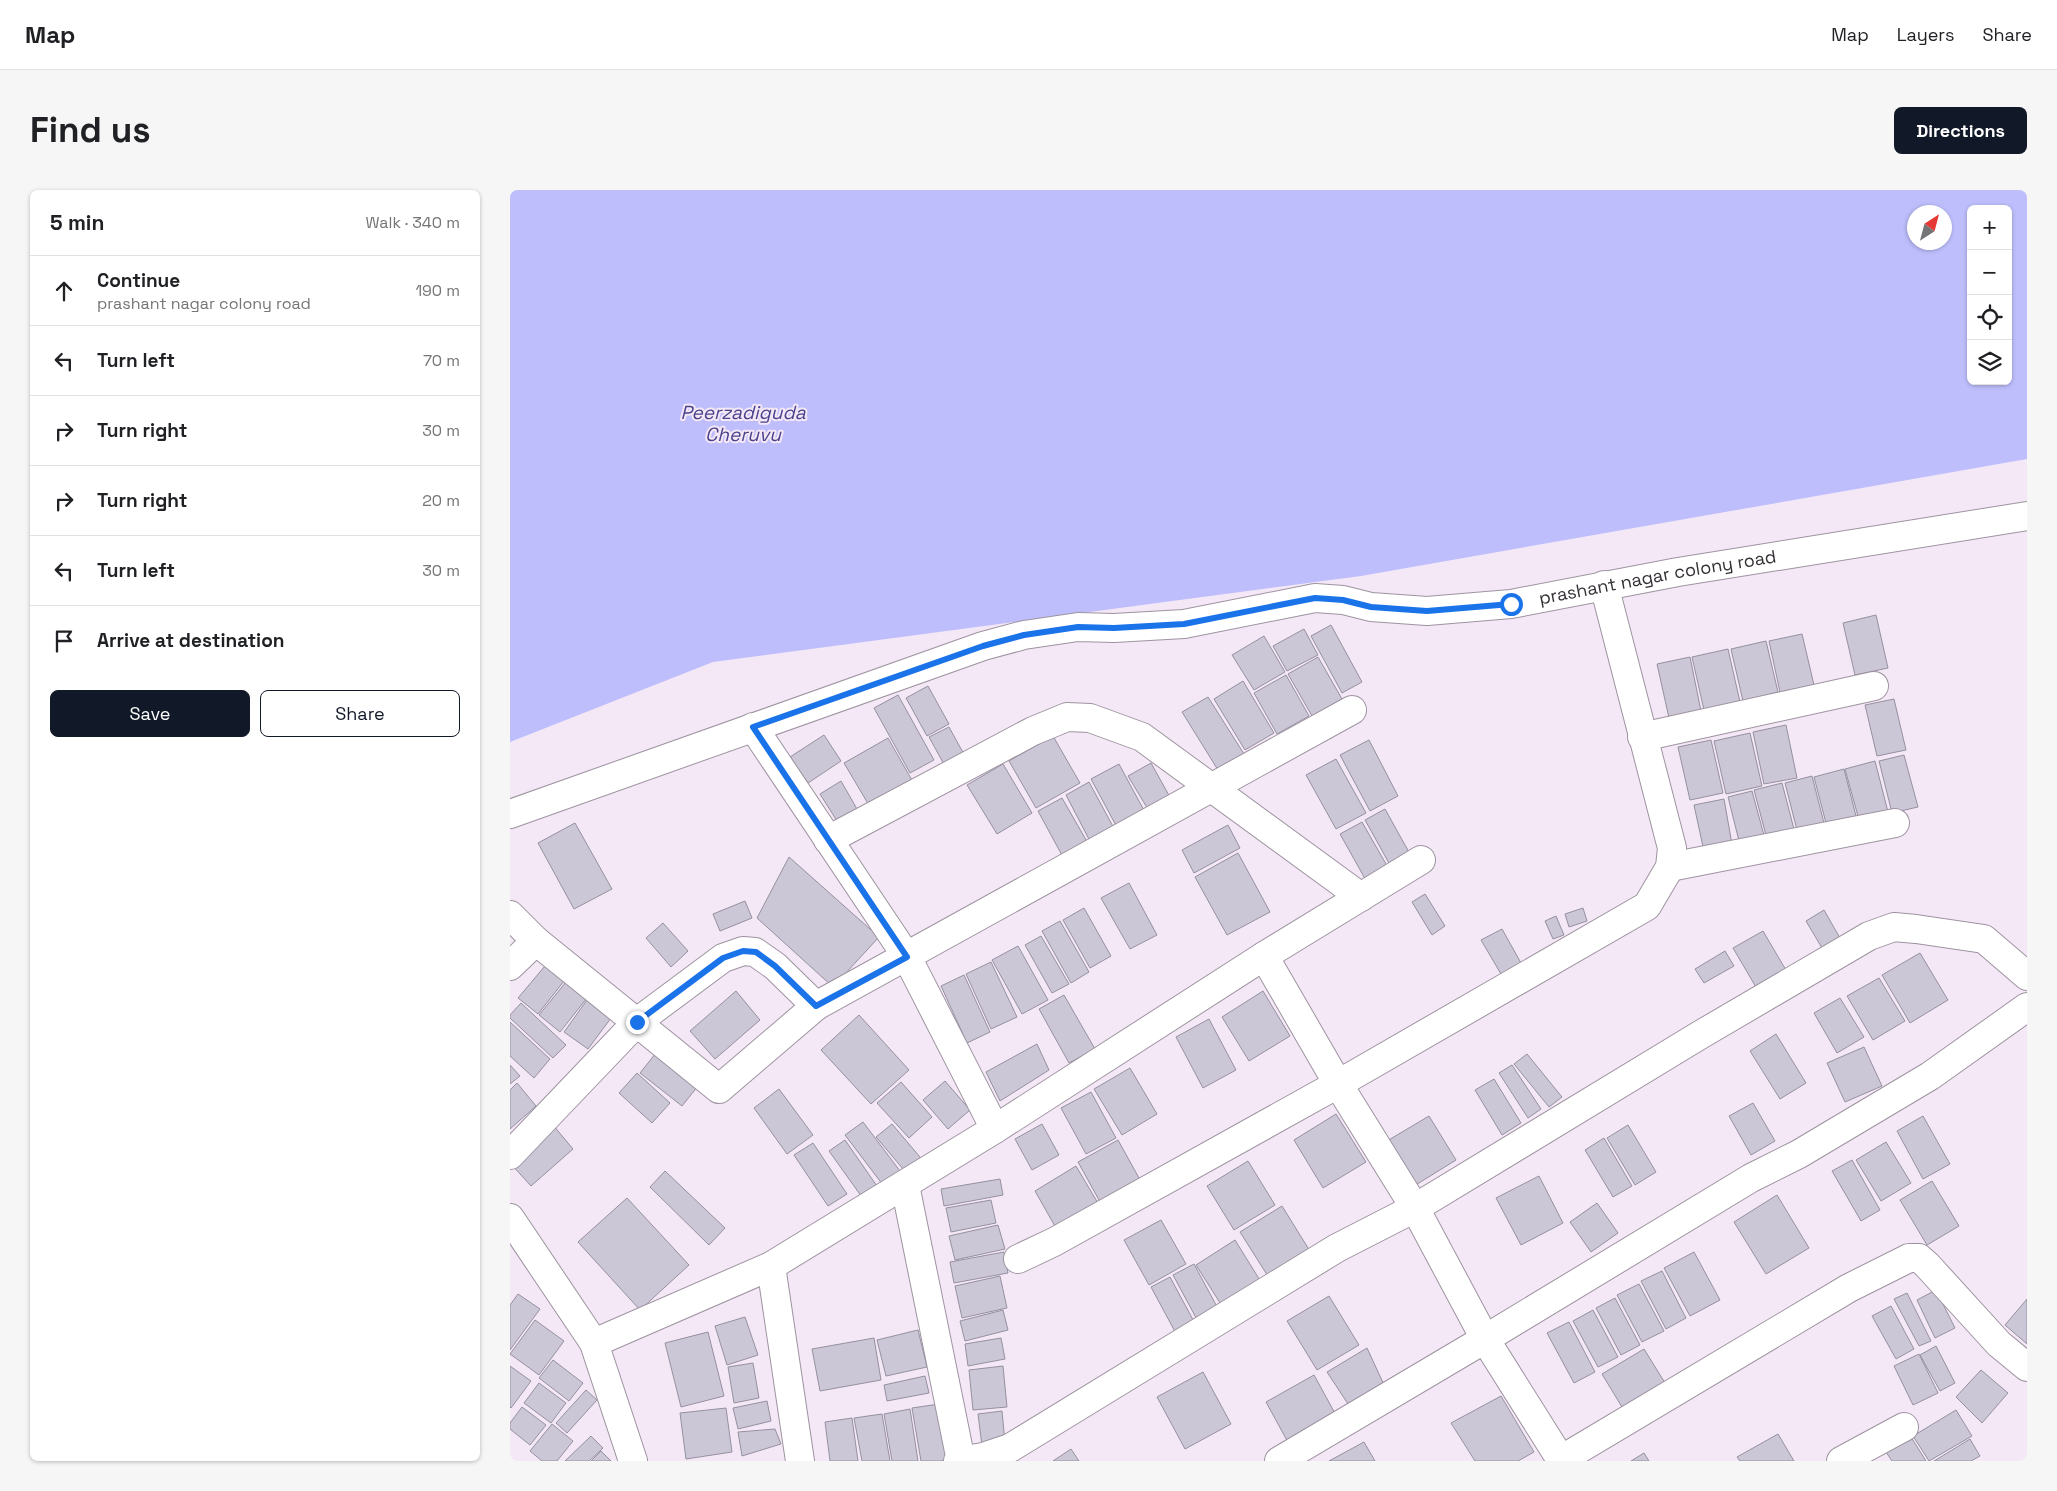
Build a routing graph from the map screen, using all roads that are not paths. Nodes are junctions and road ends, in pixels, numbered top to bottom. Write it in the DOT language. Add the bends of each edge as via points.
graph roads {
  1 [pos="2027,516"];
  2 [pos="1604,585"];
  3 [pos="1874,686"];
  4 [pos="1352,710"];
  5 [pos="753,727"];
  6 [pos="1642,736"];
  7 [pos="1213,788"];
  8 [pos="510,814"];
  9 [pos="1895,823"];
  10 [pos="828,840"];
  11 [pos="1421,860"];
  12 [pos="1670,867"];
  13 [pos="1361,896"];
  14 [pos="510,915"];
  15 [pos="536,941"];
  16 [pos="1264,956"];
  17 [pos="907,957"];
  18 [pos="510,966"];
  19 [pos="2027,976"];
  20 [pos="816,1006"];
  21 [pos="2027,1007"];
  22 [pos="637,1022"];
  23 [pos="1338,1084"];
  24 [pos="995,1129"];
  25 [pos="510,1155"];
  26 [pos="905,1185"];
  27 [pos="1415,1208"];
  28 [pos="511,1223"];
  29 [pos="1018,1259"];
  30 [pos="771,1266"];
  31 [pos="1485,1339"];
  32 [pos="594,1343"];
  33 [pos="2027,1367"];
  34 [pos="1904,1427"];
  35 [pos="1560,1460"];
  36 [pos="633,1461"];
  37 [pos="800,1461"];
  38 [pos="960,1461"];
  39 [pos="1279,1461"];
  40 [pos="1841,1461"];
  1 -- 2 [label="street, prashant nagar colony road"];
  2 -- 5 [label="street, prashant nagar colony road" via="1511,604 1427,611 1315,598 1184,624 1078,627 1024,635"];
  2 -- 6 [label="street"];
  3 -- 6 [label="street"];
  4 -- 7 [label="street"];
  5 -- 8 [label="street, prashant nagar colony road"];
  5 -- 10 [label="street"];
  6 -- 12 [label="street" via="1672,848"];
  7 -- 10 [label="street" via="1142,737 1090,718 1067,717 1033,731"];
  7 -- 13 [label="street"];
  7 -- 17 [label="street"];
  9 -- 12 [label="street"];
  10 -- 17 [label="street"];
  11 -- 13 [label="street"];
  12 -- 23 [label="street" via="1647,906"];
  13 -- 16 [label="street"];
  14 -- 15 [label="street"];
  15 -- 18 [label="street"];
  15 -- 22 [label="street"];
  16 -- 23 [label="street"];
  16 -- 24 [label="street"];
  17 -- 20 [label="street"];
  17 -- 24 [label="street"];
  19 -- 27 [label="street" via="1984,939 1894,927 1869,936"];
  20 -- 22 [label="street" via="762,956 743,951 723,958"];
  20 -- 22 [label="street" via="719,1090"];
  21 -- 31 [label="street" via="1922,1081 1799,1154 1751,1178"];
  22 -- 25 [label="street"];
  23 -- 27 [label="street"];
  23 -- 29 [label="street"];
  24 -- 26 [label="street"];
  26 -- 30 [label="street"];
  26 -- 38 [label="street"];
  27 -- 31 [label="street"];
  27 -- 38 [label="street" via="1337,1248 1010,1448 983,1458"];
  28 -- 32 [label="street"];
  30 -- 32 [label="street"];
  30 -- 37 [label="street"];
  31 -- 35 [label="street"];
  31 -- 39 [label="street"];
  32 -- 36 [label="street"];
  33 -- 35 [label="street" via="1999,1344 1927,1265 1919,1258 1909,1258 1849,1288"];
  34 -- 40 [label="street"];
}
